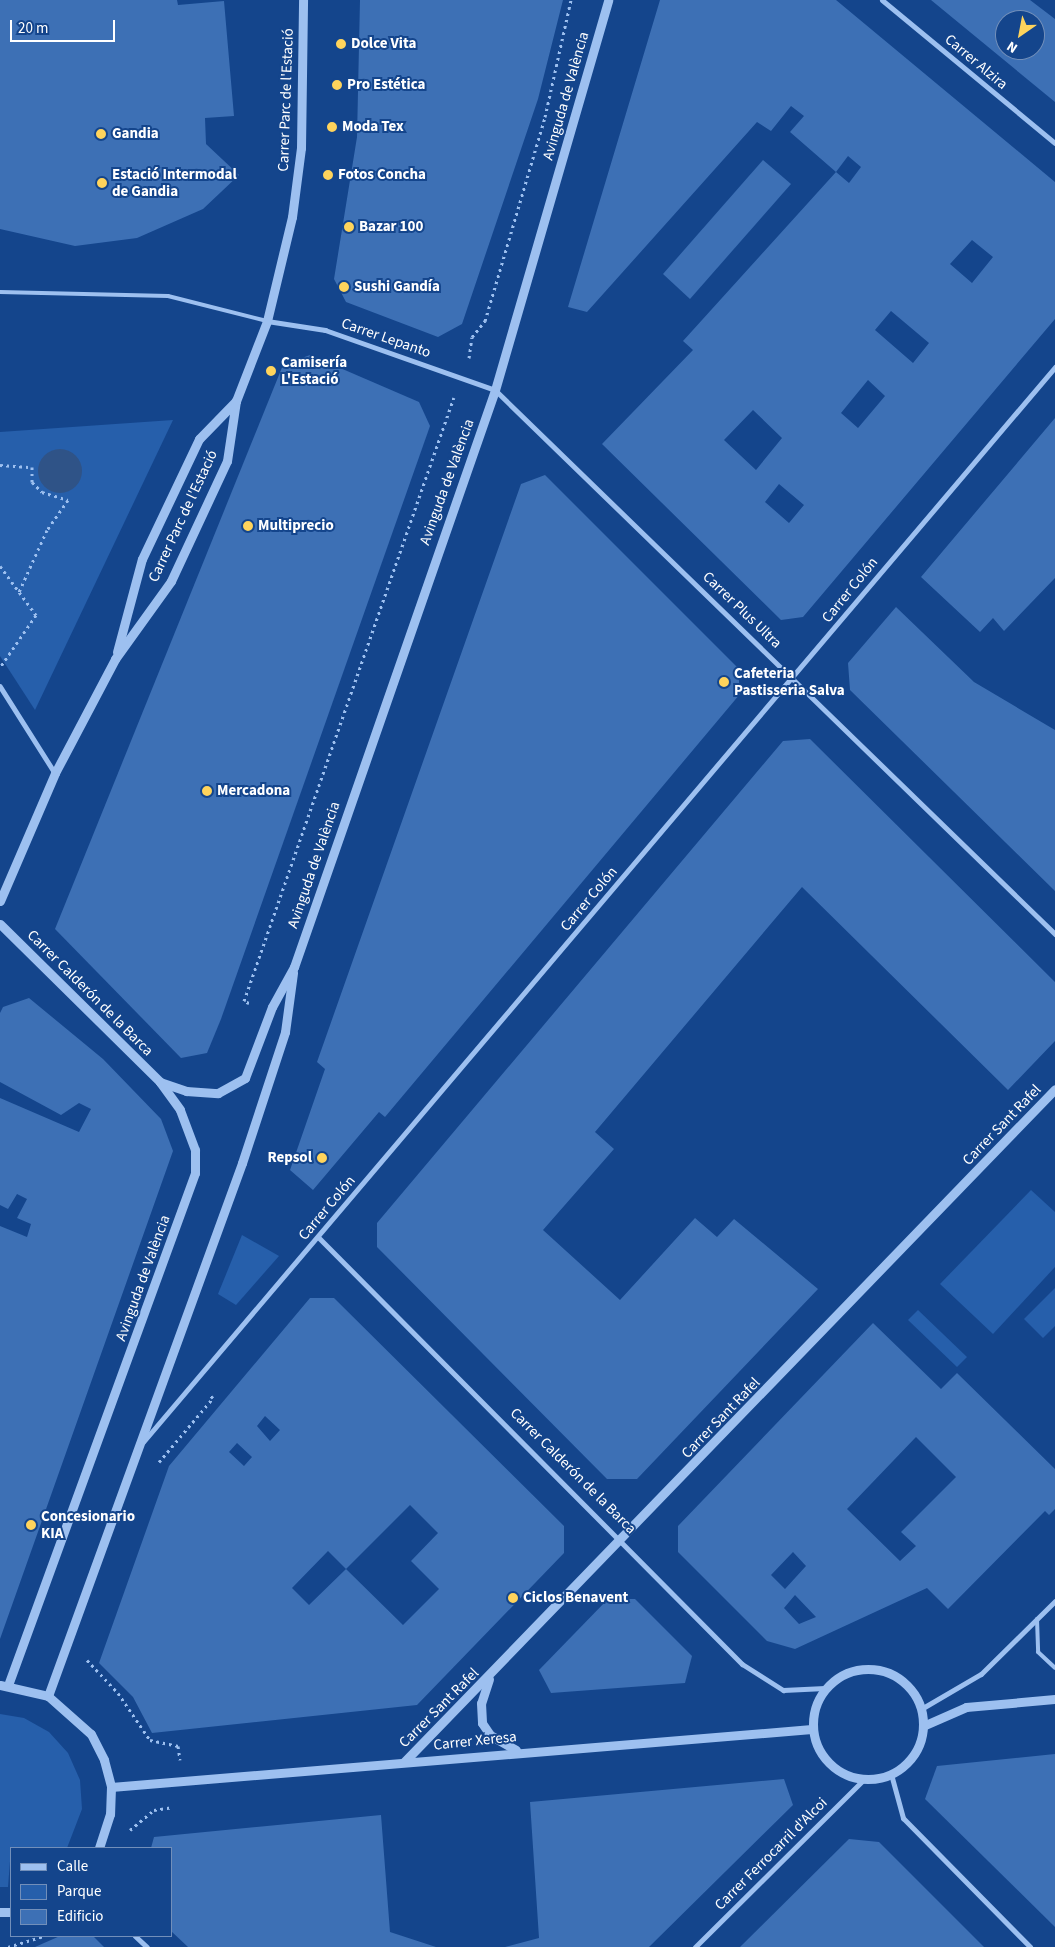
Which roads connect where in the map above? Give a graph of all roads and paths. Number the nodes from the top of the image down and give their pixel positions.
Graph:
1 (303, 0) edge
2 (571, 0) edge
3 (608, 0) edge
4 (882, 0) edge
5 (1055, 143) edge
6 (0, 292) edge
7 (267, 321) junction
8 (470, 356) dead end
9 (1055, 367) edge
10 (495, 390) junction
11 (236, 401) junction
12 (448, 414) dead end
13 (0, 465) edge
14 (0, 566) edge
15 (19, 592) junction
16 (115, 659) junction
17 (0, 668) edge
18 (794, 677) junction
19 (0, 686) edge
20 (55, 773) junction
21 (0, 901) edge
22 (0, 924) edge
23 (1055, 934) edge
24 (294, 967) junction
25 (254, 1005) dead end
26 (160, 1082) junction
27 (1055, 1089) edge
28 (318, 1237) junction
29 (213, 1398) dead end
30 (140, 1446) junction
31 (154, 1467) dead end
32 (623, 1540) junction
33 (1055, 1601) edge
34 (1036, 1619) junction
35 (89, 1654) dead end
36 (1055, 1668) edge
37 (490, 1676) junction
38 (4, 1685) edge
39 (825, 1688) junction
40 (48, 1696) junction
41 (1055, 1699) edge
42 (921, 1709) junction
43 (923, 1726) junction
44 (812, 1729) junction
45 (178, 1746) dead end
46 (516, 1750) junction
47 (404, 1762) junction
48 (891, 1774) junction
49 (864, 1779) junction
50 (111, 1787) junction
51 (178, 1806) dead end
52 (126, 1839) dead end
53 (99, 1847) edge
54 (42, 1937) edge
55 (135, 1937) edge
56 (8, 1947) edge
57 (146, 1947) edge
58 (695, 1947) edge
59 (1030, 1947) edge

1 - 7 street, Carrer Parc de l'Estació
2 - 8 path
3 - 10 street, Avinguda de València
4 - 5 street, Carrer Alzira
6 - 7 lane
7 - 10 street, Carrer Lepanto
7 - 11 street, Carrer Parc de l'Estació
9 - 18 street, Carrer Colón
10 - 18 street, Carrer Plus Ultra
10 - 24 street, Avinguda de València
11 - 16 street, Carrer Parc de l'Estació
11 - 16 street, Carrer Parc de l'Estació
12 - 25 path
13 - 15 path
14 - 15 path
15 - 17 path
16 - 20 street, Carrer Parc de l'Estació
18 - 23 street, Carrer Plus Ultra
18 - 28 street, Carrer Colón
19 - 20 street
20 - 21 street, Carrer Parc de l'Estació
22 - 26 street, Carrer Calderón de la Barca
24 - 26 street, Avinguda de València
24 - 30 street, Avinguda de València
26 - 38 street, Avinguda de València
27 - 32 street, Carrer Sant Rafel
28 - 30 street, Carrer Colón
28 - 32 street, Carrer Calderón de la Barca
29 - 31 path
30 - 40 street, Avinguda de València
32 - 37 street, Carrer Sant Rafel
32 - 39 street, Carrer Calderón de la Barca
33 - 34 street
34 - 36 lane
34 - 42 street
35 - 45 path
37 - 46 street
37 - 47 street, Carrer Sant Rafel
38 - 40 street
39 - 42 street
39 - 44 street
40 - 50 street
41 - 43 street
42 - 43 street
43 - 48 street
44 - 46 street, Carrer Xeresa
44 - 49 street
46 - 47 street, Carrer Xeresa
47 - 50 street, Carrer Xeresa
48 - 49 street
48 - 59 street
49 - 58 street, Carrer Ferrocarril d'Alcoi
50 - 53 street
51 - 52 path
54 - 56 path
55 - 57 street

